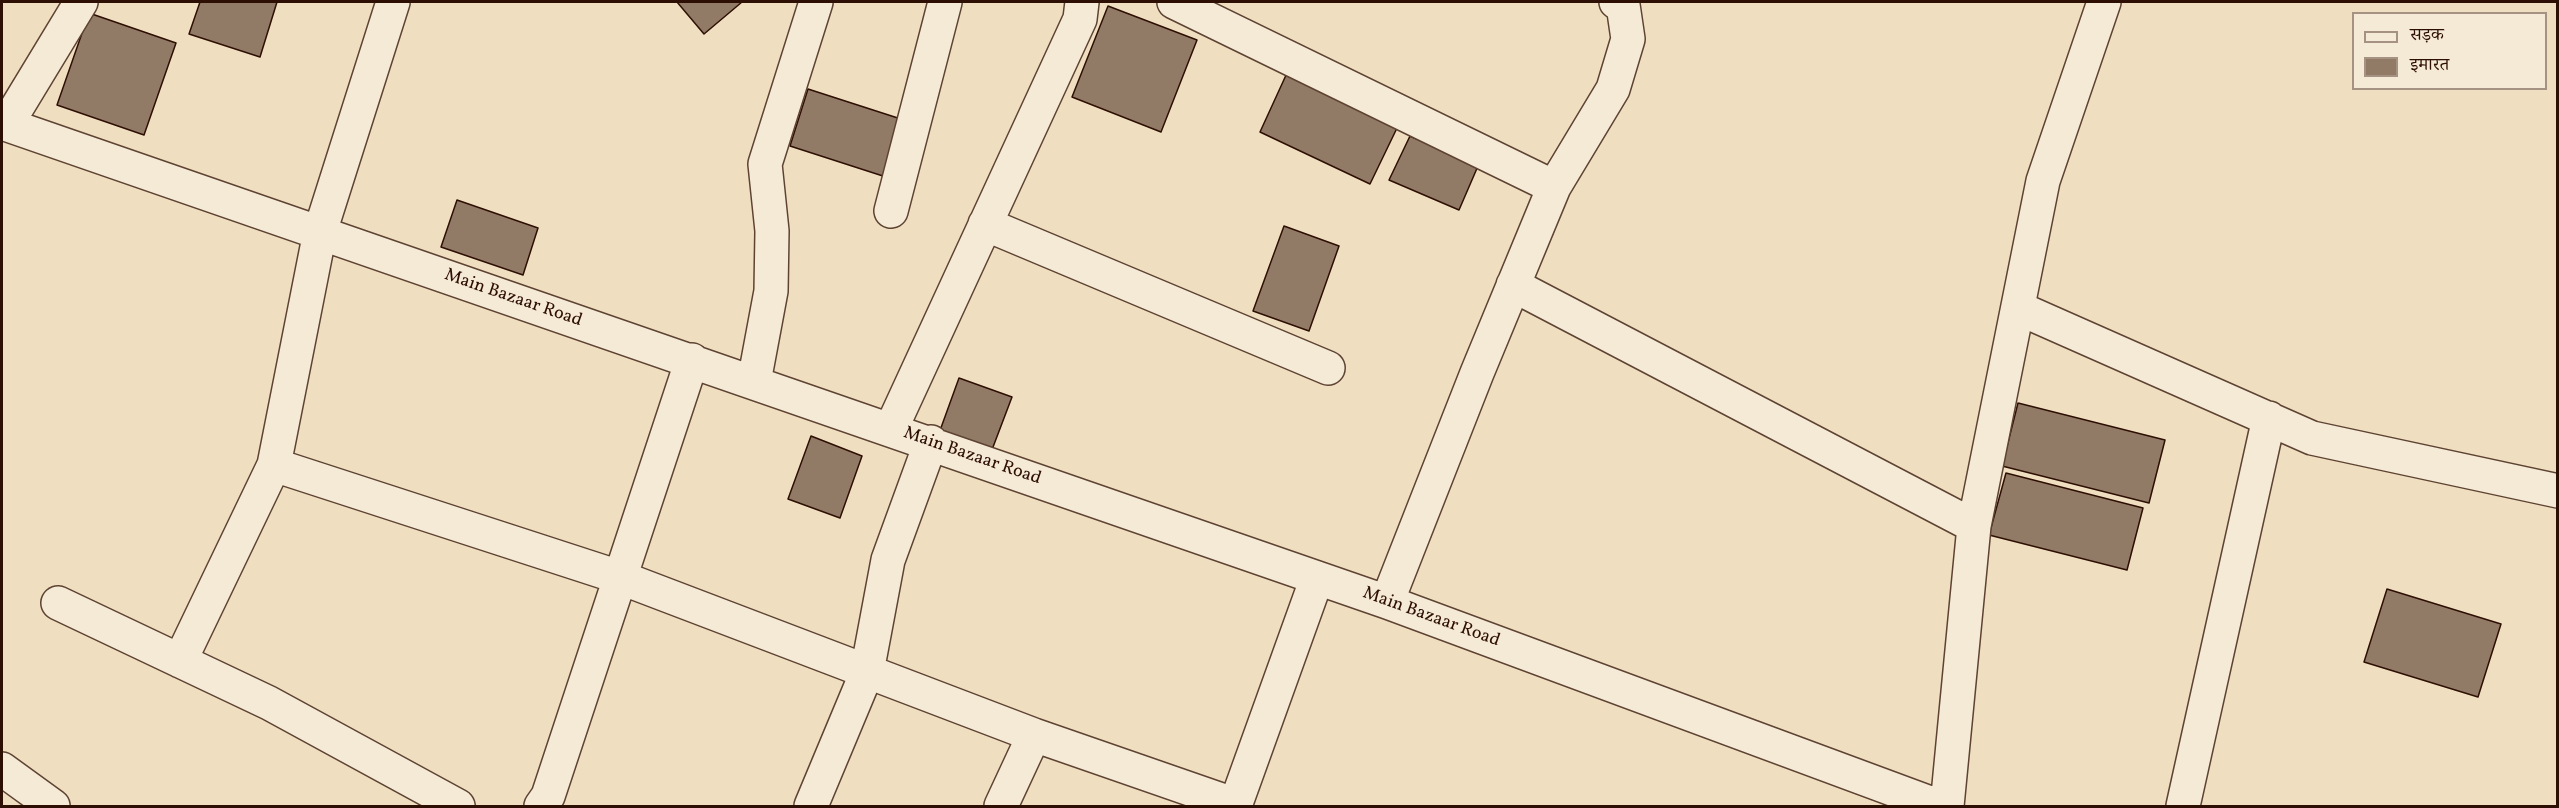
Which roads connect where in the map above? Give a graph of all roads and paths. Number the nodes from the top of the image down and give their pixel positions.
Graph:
1 (81, 2) edge
2 (393, 2) edge
3 (816, 2) edge
4 (945, 2) edge
5 (1082, 2) edge
6 (1174, 2) edge
7 (1616, 2) edge
8 (2104, 2) edge
9 (4, 123) edge
10 (1554, 188) junction
11 (891, 211) dead end
12 (986, 224) junction
13 (320, 232) junction
14 (1513, 285) junction
15 (2018, 308) junction
16 (692, 360) junction
17 (1328, 368) dead end
18 (754, 382) junction
19 (2269, 418) junction
20 (891, 429) junction
21 (931, 442) junction
22 (274, 465) junction
23 (2558, 491) edge
24 (1974, 526) junction
25 (618, 577) junction
26 (1317, 578) junction
27 (1387, 602) junction
28 (58, 603) dead end
29 (180, 661) junction
30 (867, 672) junction
31 (1034, 735) junction
32 (2, 769) edge
33 (1236, 806) edge
34 (53, 807) edge
35 (458, 807) edge
36 (541, 807) edge
37 (811, 807) edge
38 (1001, 807) edge
39 (1938, 807) edge
40 (1947, 807) edge
41 (2183, 807) edge

1 - 9 street
2 - 13 street
3 - 18 street
4 - 11 street
5 - 12 street
6 - 10 street
7 - 10 street
8 - 15 street
9 - 13 street, Main Bazaar Road
10 - 14 street
12 - 17 street
12 - 20 street
13 - 16 street, Main Bazaar Road
13 - 22 street
14 - 24 street
14 - 27 street
15 - 19 street
15 - 24 street
16 - 18 street, Main Bazaar Road
16 - 25 street
18 - 20 street, Main Bazaar Road
19 - 23 street
19 - 41 street
20 - 21 street, Main Bazaar Road
21 - 26 street, Main Bazaar Road
21 - 30 street
22 - 25 street
22 - 29 street
24 - 40 street
25 - 30 street
25 - 36 street
26 - 27 street, Main Bazaar Road
26 - 33 street
27 - 39 street, Main Bazaar Road
28 - 29 street
29 - 35 street
30 - 31 street
30 - 37 street
31 - 33 street
31 - 38 street
32 - 34 street

